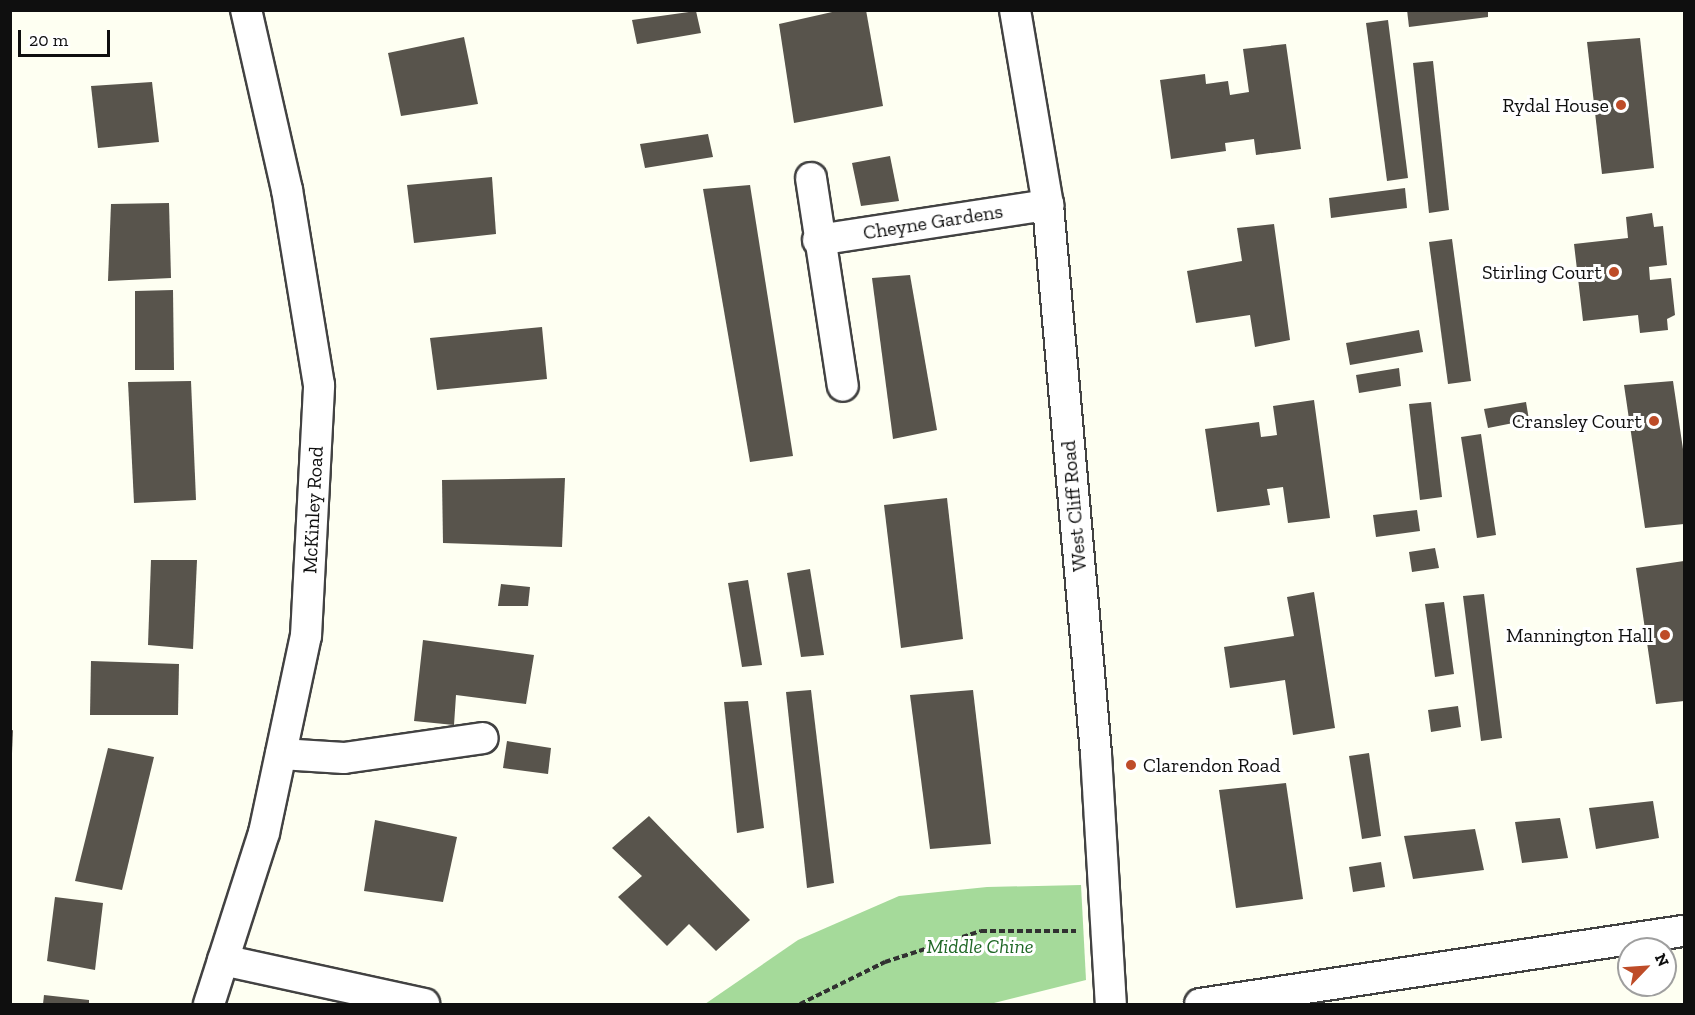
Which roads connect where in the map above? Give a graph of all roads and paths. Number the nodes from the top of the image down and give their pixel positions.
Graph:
1 (246, 10) edge
2 (1015, 10) edge
3 (811, 178) dead end
4 (1048, 205) junction
5 (818, 240) junction
6 (843, 386) dead end
7 (483, 738) dead end
8 (281, 754) junction
9 (1084, 931) dead end
10 (1684, 931) edge
11 (223, 960) junction
12 (1112, 1004) edge
13 (209, 1005) edge
14 (424, 1005) edge
15 (800, 1005) edge
16 (1200, 1005) edge

1 - 8 street, McKinley Road
2 - 4 street, West Cliff Road
3 - 5 street
4 - 5 street, Cheyne Gardens
4 - 12 street, West Cliff Road
5 - 6 street
7 - 8 street
8 - 11 street, McKinley Road
9 - 15 path
10 - 16 street
11 - 13 street, McKinley Road
11 - 14 street

